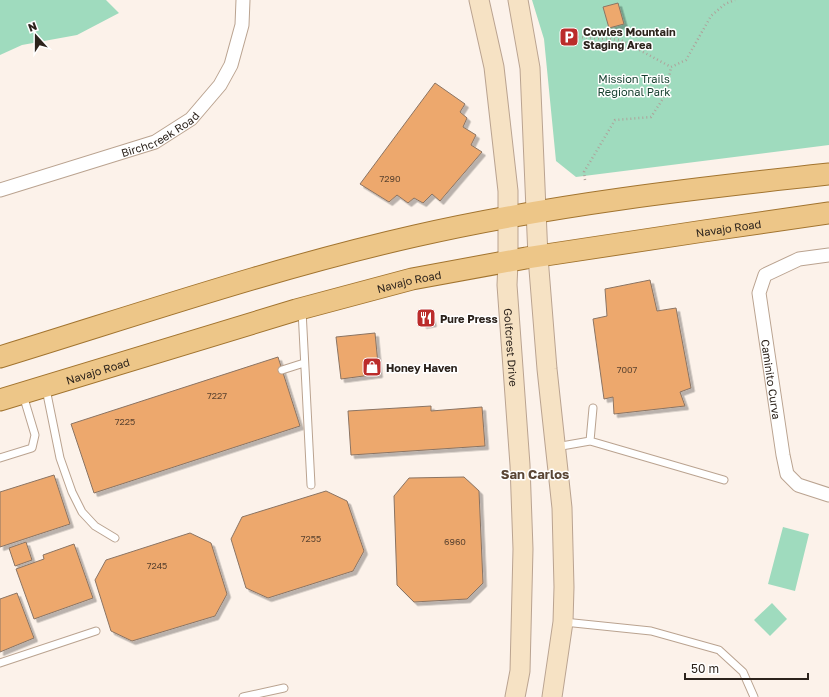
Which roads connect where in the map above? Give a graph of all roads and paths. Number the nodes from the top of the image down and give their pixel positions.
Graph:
1 (243, 0) edge
2 (479, 0) edge
3 (518, 0) edge
4 (735, 0) edge
5 (578, 37) dead end
6 (671, 66) junction
7 (829, 174) edge
8 (585, 180) dead end
9 (0, 190) edge
10 (536, 213) junction
11 (829, 213) edge
12 (508, 217) junction
13 (829, 255) edge
14 (538, 257) junction
15 (508, 262) junction
16 (301, 308) junction
17 (0, 357) edge
18 (304, 363) junction
19 (282, 370) dead end
20 (45, 386) junction
21 (23, 393) junction
22 (0, 400) edge
23 (593, 408) dead end
24 (590, 441) junction
25 (556, 447) junction
26 (0, 458) edge
27 (724, 480) dead end
28 (311, 485) dead end
29 (829, 495) edge
30 (115, 538) dead end
31 (563, 622) junction
32 (96, 631) dead end
33 (0, 663) edge
34 (284, 688) dead end
35 (243, 697) edge
36 (515, 697) edge
37 (552, 697) edge
38 (754, 697) edge

1 - 9 street, Birchcreek Road
2 - 12 main road, Golfcrest Drive
3 - 10 main road
4 - 6 path
5 - 6 path
6 - 8 path
7 - 10 main road
10 - 12 main road
10 - 14 main road
11 - 14 main road, Navajo Road
12 - 15 main road, Golfcrest Drive
12 - 17 main road
13 - 29 street, Caminito Curva
14 - 15 main road, Navajo Road
14 - 25 main road
15 - 16 main road, Navajo Road
15 - 36 main road, Golfcrest Drive
16 - 18 lane
16 - 20 main road, Navajo Road
18 - 19 lane
18 - 28 lane
20 - 21 main road, Navajo Road
20 - 30 lane
21 - 22 main road, Navajo Road
21 - 26 lane
23 - 24 lane
24 - 25 lane
24 - 27 lane
25 - 31 main road
31 - 37 main road
31 - 38 lane
32 - 33 lane
34 - 35 lane

